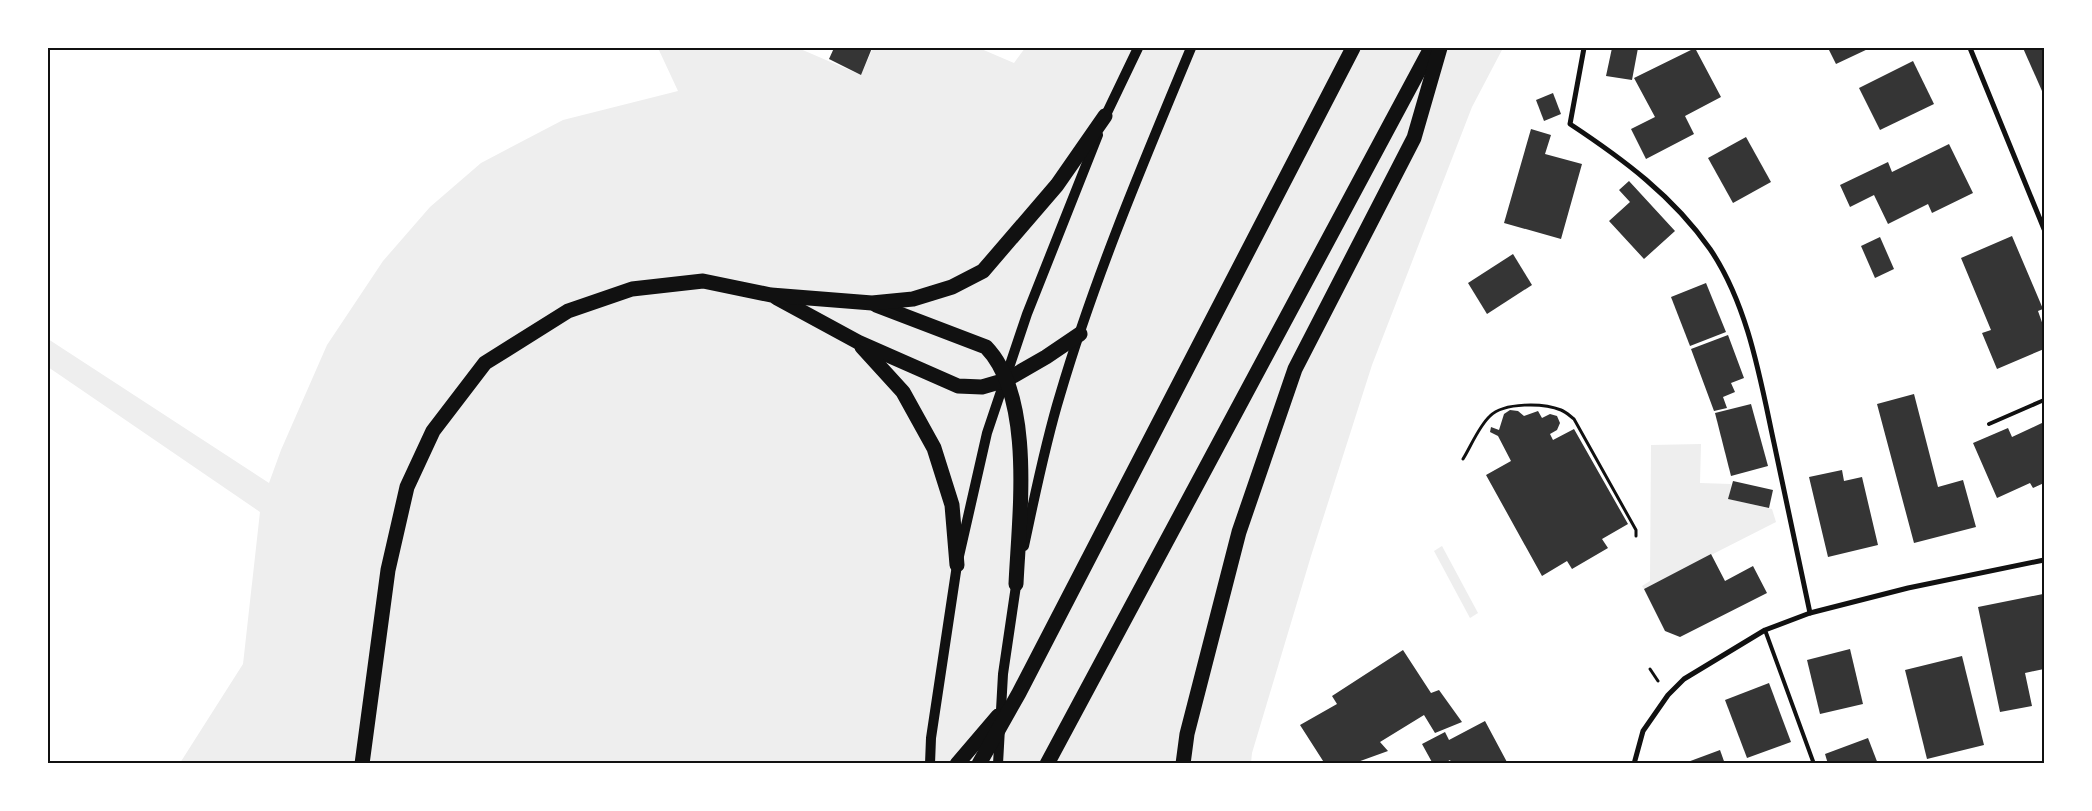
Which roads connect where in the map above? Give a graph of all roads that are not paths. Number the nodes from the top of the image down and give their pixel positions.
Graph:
1 (1138, 48) edge
2 (1191, 48) edge
3 (1353, 48) edge
4 (1431, 48) edge
5 (1440, 48) edge
6 (1584, 48) edge
7 (1970, 48) edge
8 (1105, 116) junction
9 (2044, 229) edge
10 (771, 294) junction
11 (872, 304) junction
12 (1080, 334) junction
13 (858, 342) junction
14 (1006, 380) junction
15 (2044, 400) edge
16 (1989, 424) dead end
17 (2044, 560) edge
18 (957, 565) junction
19 (1016, 584) junction
20 (1810, 613) junction
21 (1765, 630) junction
22 (1019, 692) junction
23 (362, 764) edge
24 (930, 764) edge
25 (956, 764) edge
26 (979, 764) edge
27 (998, 764) edge
28 (1047, 764) edge
29 (1183, 764) edge
30 (1634, 764) edge
31 (1814, 764) edge

1 - 8 main road
2 - 12 main road
3 - 22 highway
4 - 28 highway
5 - 29 highway
6 - 20 street
7 - 9 street
8 - 11 highway
8 - 14 main road
10 - 11 highway
10 - 13 highway
10 - 23 highway
11 - 14 highway
12 - 14 highway
12 - 19 main road
13 - 14 highway
13 - 18 highway
14 - 18 main road
14 - 19 highway
15 - 16 lane
17 - 20 street
18 - 24 main road
19 - 27 main road
20 - 21 street
21 - 30 street
21 - 31 lane
22 - 25 highway
22 - 26 highway

